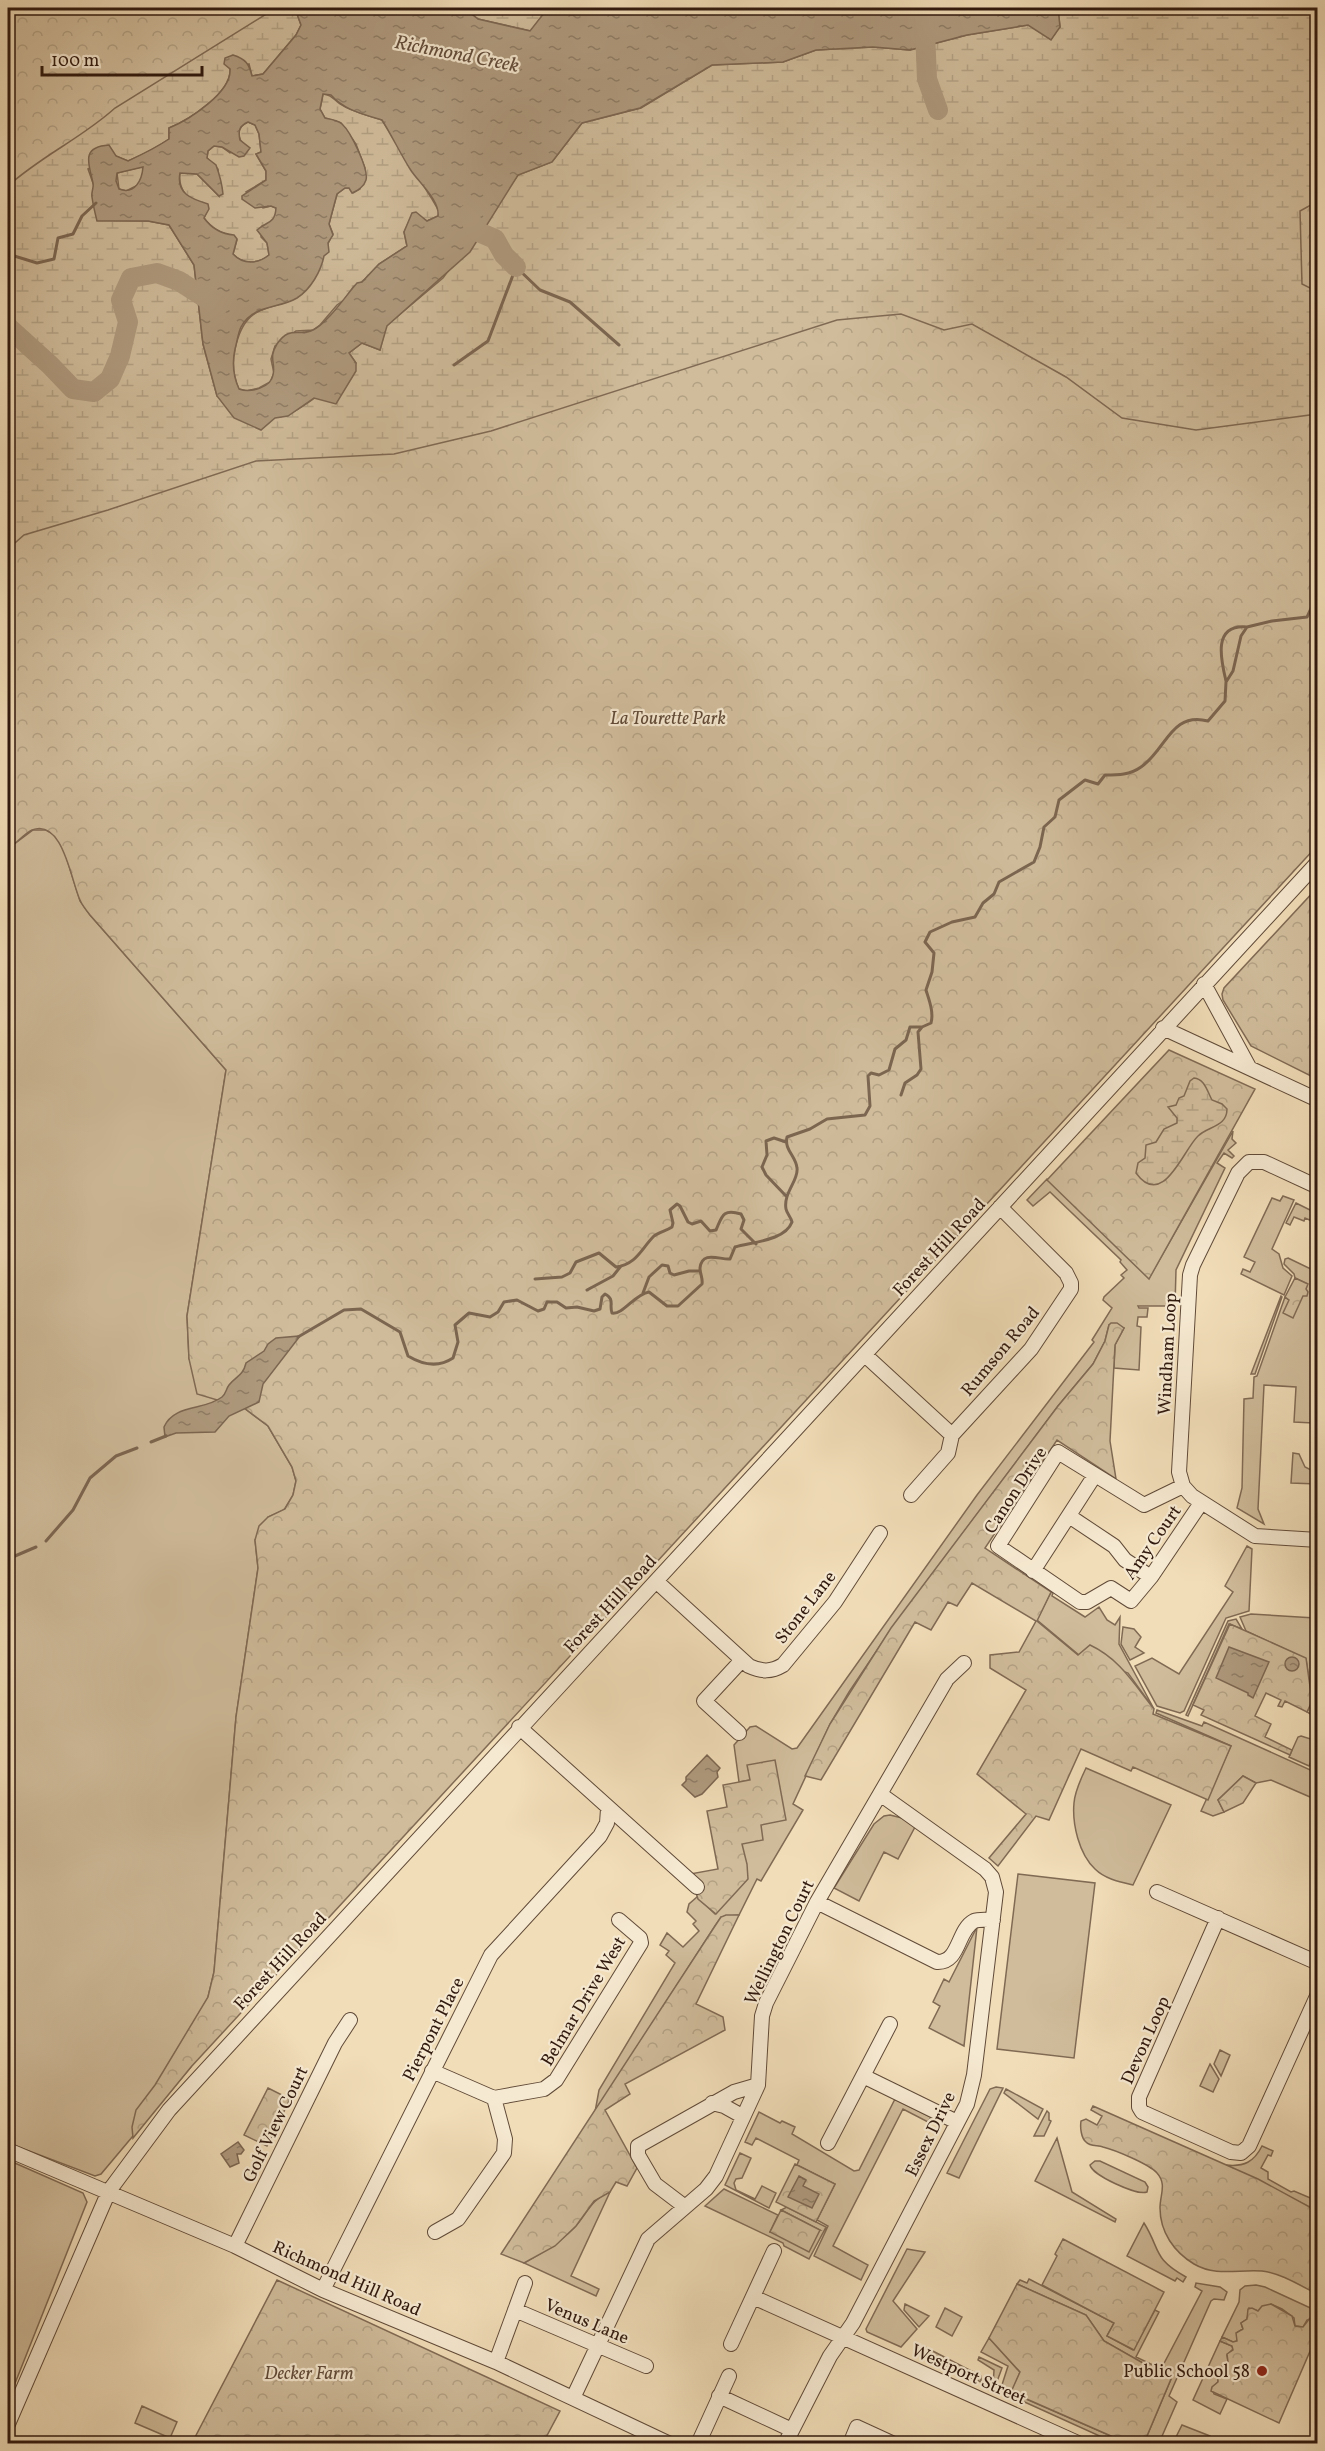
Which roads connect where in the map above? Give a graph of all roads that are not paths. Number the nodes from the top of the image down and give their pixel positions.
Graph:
1 (1317, 862) edge
2 (1204, 984) junction
3 (1164, 1028) junction
4 (1248, 1067) junction
5 (1317, 1100) edge
6 (1317, 1187) edge
7 (1000, 1207) junction
8 (865, 1355) junction
9 (952, 1435) junction
10 (1095, 1475) junction
11 (1183, 1486) junction
12 (911, 1495) dead end
13 (1201, 1503) junction
14 (1069, 1516) junction
15 (880, 1533) dead end
16 (1317, 1540) edge
17 (1033, 1571) junction
18 (1151, 1577) junction
19 (656, 1581) junction
20 (1131, 1601) joint
21 (742, 1660) junction
22 (964, 1663) dead end
23 (519, 1727) junction
24 (739, 1733) dead end
25 (880, 1794) junction
26 (608, 1809) junction
27 (697, 1887) dead end
28 (1157, 1892) dead end
29 (817, 1902) junction
30 (1218, 1918) junction
31 (619, 1920) dead end
32 (993, 1920) junction
33 (1317, 1963) edge
34 (1317, 1994) edge
35 (350, 2020) dead end
36 (890, 2024) dead end
37 (432, 2071) junction
38 (863, 2076) junction
39 (758, 2085) junction
40 (494, 2098) junction
41 (712, 2103) junction
42 (742, 2116) junction
43 (957, 2122) junction
44 (828, 2143) dead end
45 (8, 2150) edge
46 (109, 2191) junction
47 (684, 2206) junction
48 (435, 2232) dead end
49 (235, 2246) junction
50 (774, 2251) dead end
51 (525, 2283) dead end
52 (323, 2290) junction
53 (753, 2297) junction
54 (515, 2310) junction
55 (843, 2338) junction
56 (599, 2344) junction
57 (731, 2344) dead end
58 (496, 2362) junction
59 (646, 2366) dead end
60 (729, 2376) dead end
61 (719, 2396) junction
62 (573, 2398) junction
63 (8, 2424) edge
64 (792, 2430) junction
65 (670, 2444) edge
66 (698, 2444) edge
67 (785, 2444) edge
68 (850, 2444) edge
69 (894, 2444) edge
70 (1080, 2444) edge

1 - 2 street, Forest Hill Road
2 - 3 street, Forest Hill Road
2 - 4 street
3 - 4 street
3 - 7 street, Forest Hill Road
4 - 5 street
6 - 11 street, Windham Loop
7 - 8 street, Forest Hill Road
7 - 9 street, Rumson Road
8 - 9 street
8 - 19 street, Forest Hill Road
9 - 12 street, Rumson Road
10 - 11 street, Canon Drive
10 - 14 street
10 - 17 street, Canon Drive
11 - 13 street
13 - 16 street
13 - 18 street, Amy Court
14 - 17 street
14 - 18 street
15 - 21 street, Stone Lane
17 - 20 street, Canon Drive
18 - 20 street, Amy Court
19 - 21 street, Stone Lane
19 - 23 street, Forest Hill Road
21 - 24 street
22 - 25 street, Wellington Court
23 - 26 street
23 - 46 street, Forest Hill Road
25 - 29 street, Wellington Court
25 - 32 street, Essex Drive
26 - 27 street
26 - 37 street, Pierpont Place
28 - 30 street
29 - 32 street
29 - 39 street, Wellington Court
30 - 33 street
30 - 34 street, Devon Loop
31 - 40 street, Belmar Drive West
32 - 43 street, Essex Drive
35 - 49 street, Golf View Court
36 - 38 street
37 - 40 street
37 - 52 street, Pierpont Place
38 - 43 street
38 - 44 street
39 - 41 street
39 - 42 street, Wellington Court
40 - 48 street
41 - 42 street
41 - 47 street
42 - 47 street, Wellington Court
43 - 55 street, Essex Drive
45 - 46 street, Richmond Hill Road
46 - 49 street, Richmond Hill Road
46 - 63 street, Forest Hill Road
47 - 56 street, Wellington Court
49 - 52 street, Richmond Hill Road
50 - 53 street
51 - 54 street, Venus Lane
52 - 58 street, Richmond Hill Road
53 - 55 street, Westport Street
53 - 57 street
54 - 56 street, Venus Lane
54 - 58 street, Venus Lane
55 - 64 street, Essex Drive
55 - 70 street, Westport Street
56 - 59 street, Venus Lane
56 - 62 street, Wellington Court
58 - 62 street, Richmond Hill Road
60 - 61 street
61 - 64 street
61 - 66 street
62 - 65 street, Richmond Hill Road
64 - 67 street, Essex Drive
68 - 69 street

